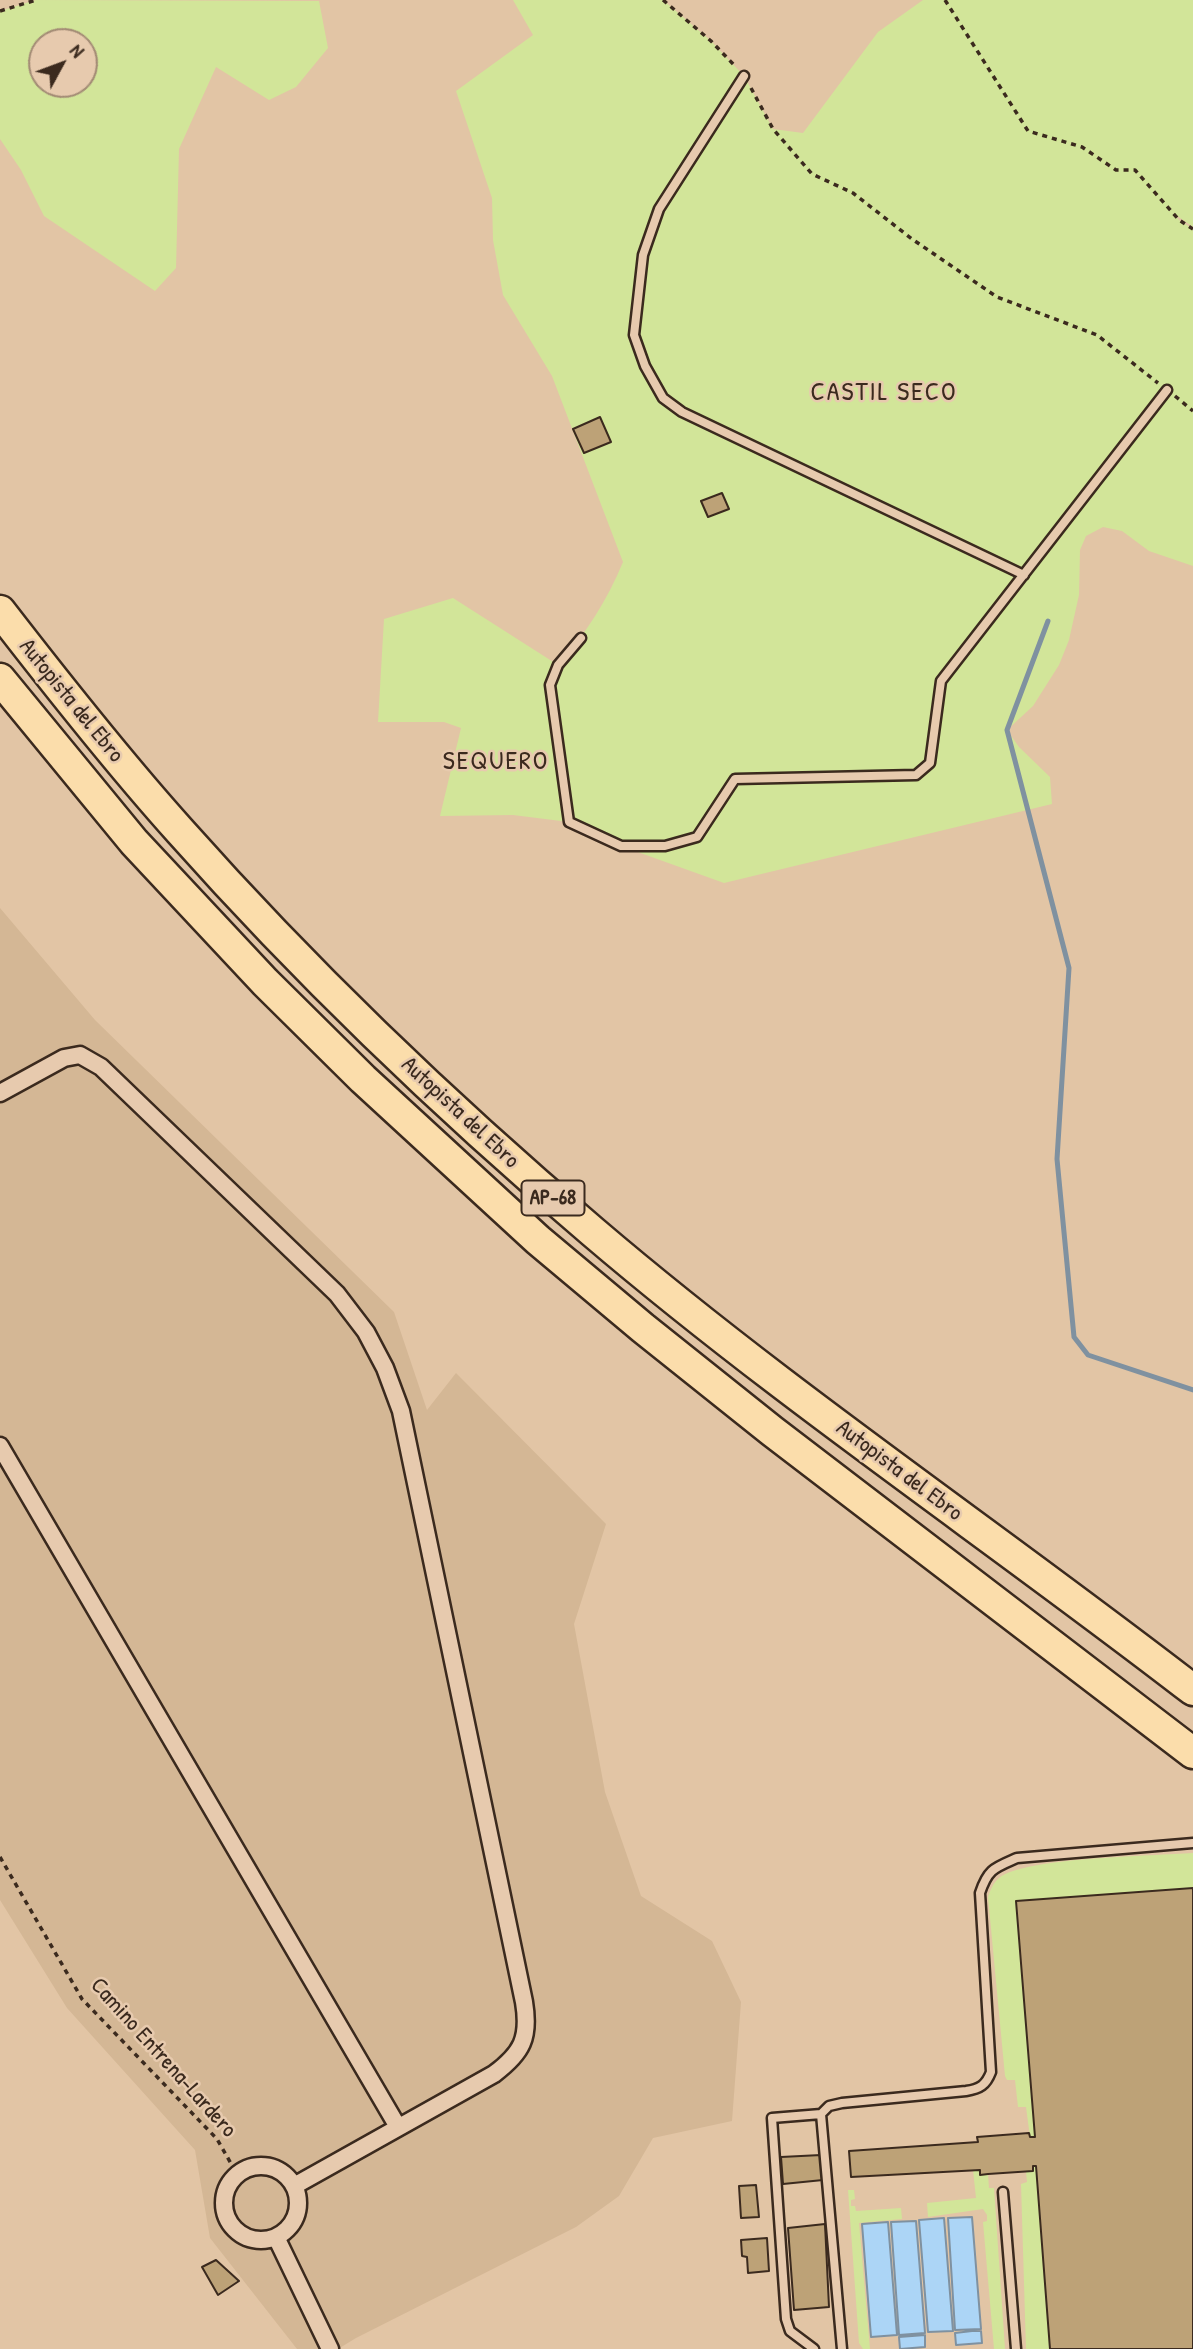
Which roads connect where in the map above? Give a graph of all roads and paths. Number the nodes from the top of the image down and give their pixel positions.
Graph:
1 (36, 0) edge
2 (663, 0) edge
3 (945, 0) edge
4 (0, 11) edge
5 (744, 76) junction
6 (1193, 229) edge
7 (1167, 390) junction
8 (1193, 411) edge
9 (1024, 575) junction
10 (0, 611) edge
11 (581, 638) dead end
12 (0, 680) edge
13 (0, 1093) edge
14 (0, 1446) edge
15 (1193, 1689) edge
16 (1193, 1754) edge
17 (1193, 1843) edge
18 (0, 1857) edge
19 (821, 2114) junction
20 (398, 2127) junction
21 (237, 2174) junction
22 (294, 2186) junction
23 (1003, 2192) dead end
24 (276, 2237) junction
25 (330, 2349) edge
26 (814, 2349) edge
27 (842, 2349) edge
28 (1016, 2349) edge

1 - 4 path
2 - 5 path
3 - 6 path
5 - 7 path
5 - 9 lane
7 - 8 path
7 - 9 lane
9 - 11 lane
10 - 15 highway, Autopista del Ebro / AP-68
12 - 16 highway, Autopista del Ebro / AP-68
13 - 20 street
14 - 20 street
17 - 19 lane
18 - 21 path, Camino Entrena-Lardero
19 - 26 lane
19 - 27 lane
20 - 22 street
21 - 22 street
21 - 24 street
22 - 24 street
23 - 28 lane
24 - 25 street

